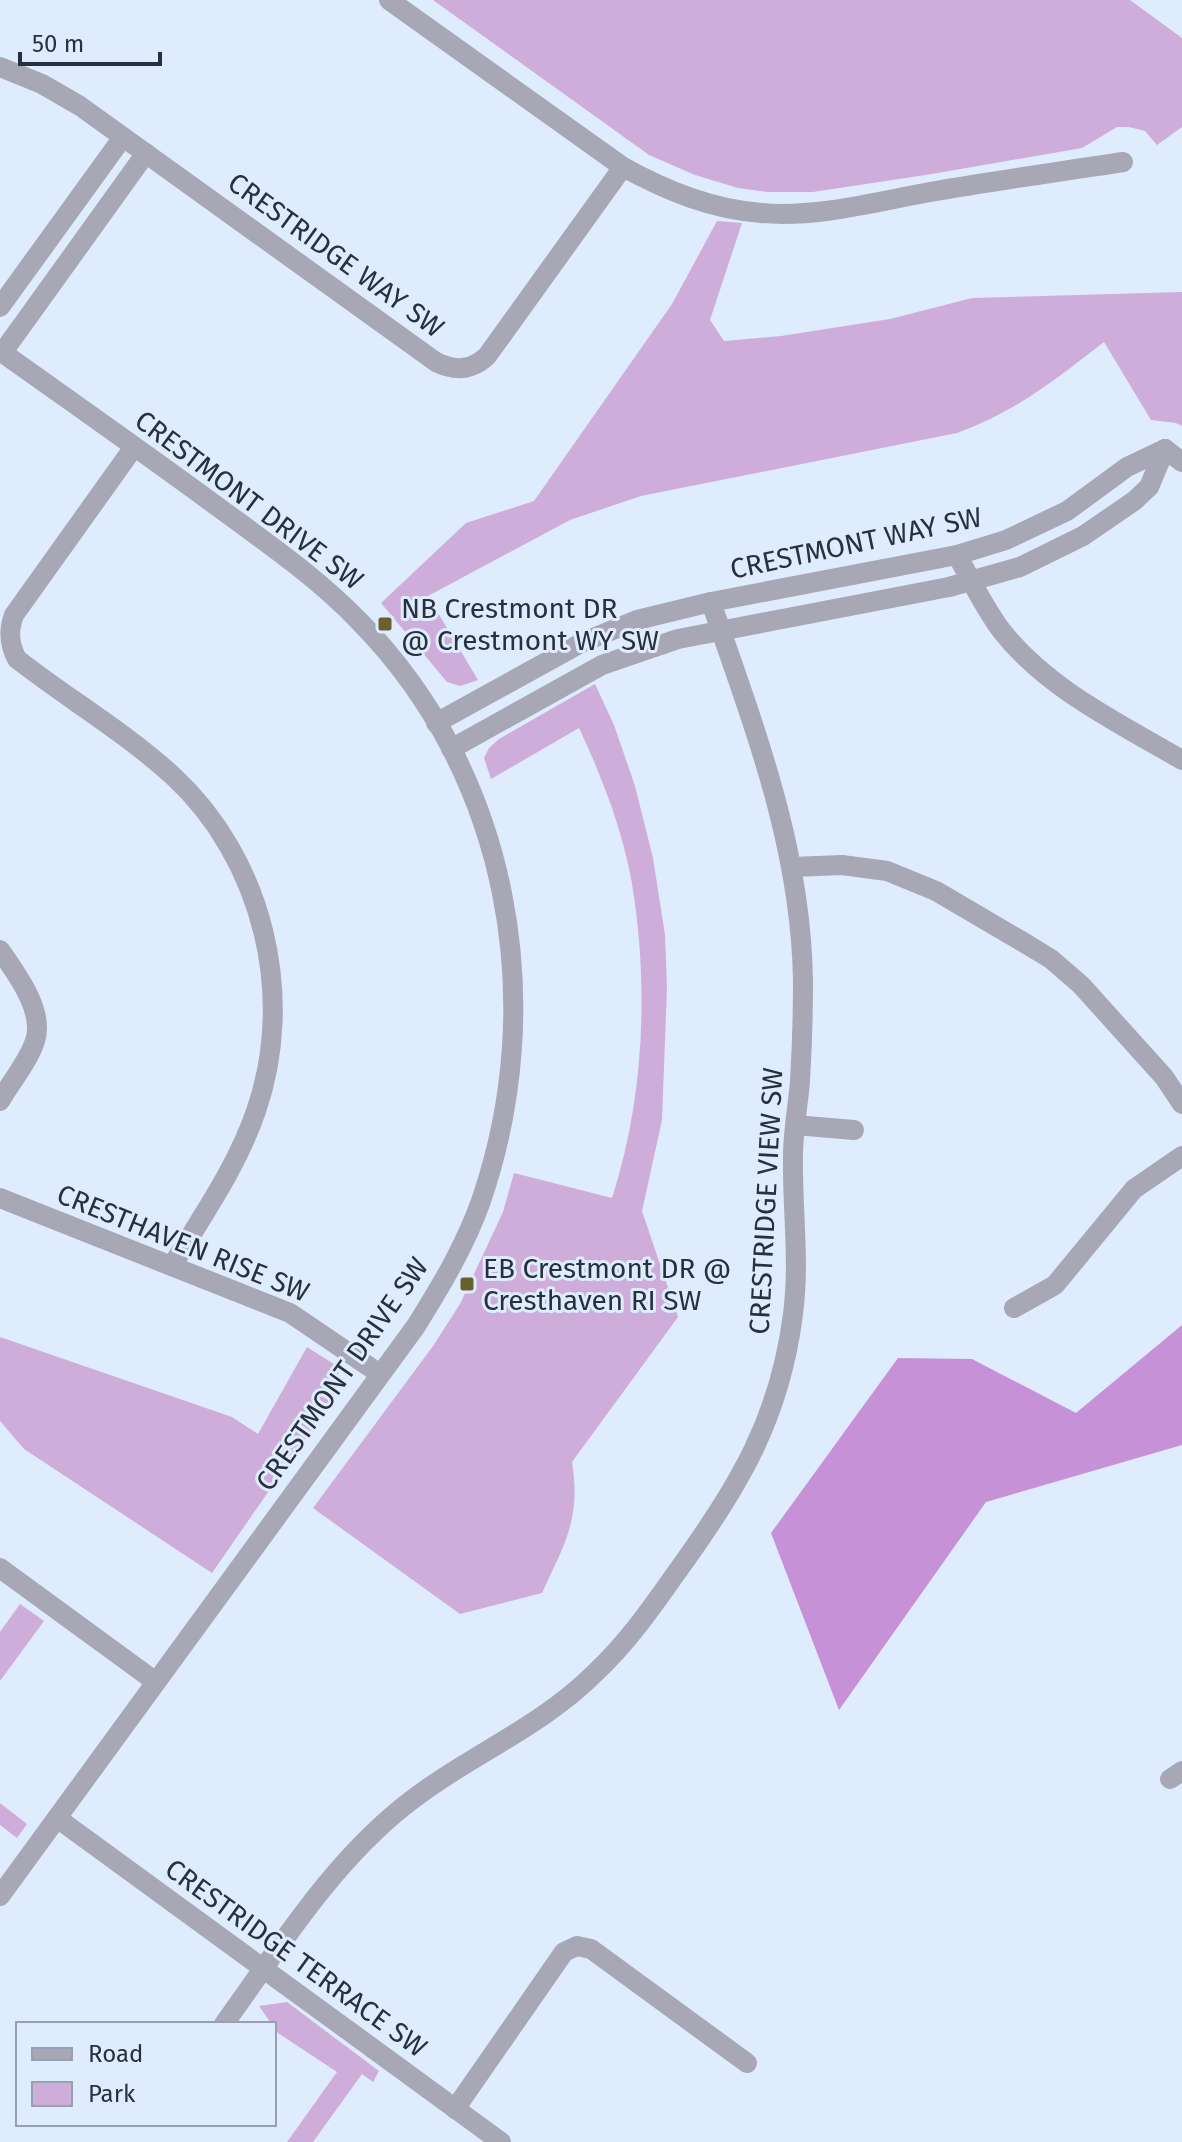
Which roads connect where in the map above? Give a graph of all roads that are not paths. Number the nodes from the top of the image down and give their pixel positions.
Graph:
1 (389, 0) edge
2 (0, 67) edge
3 (123, 137) junction
4 (146, 153) junction
5 (1123, 162) dead end
6 (623, 167) junction
7 (0, 307) edge
8 (1, 352) edge
9 (134, 447) junction
10 (1165, 449) junction
11 (1182, 462) edge
12 (957, 555) junction
13 (972, 582) junction
14 (711, 602) junction
15 (721, 630) junction
16 (436, 723) junction
17 (451, 749) junction
18 (1182, 760) edge
19 (792, 867) junction
20 (0, 950) edge
21 (0, 1101) edge
22 (1182, 1104) edge
23 (795, 1125) junction
24 (854, 1130) dead end
25 (1182, 1156) edge
26 (0, 1198) edge
27 (172, 1266) junction
28 (1014, 1308) dead end
29 (380, 1374) junction
30 (0, 1568) edge
31 (156, 1682) junction
32 (57, 1818) junction
33 (0, 1896) edge
34 (264, 1969) junction
35 (225, 2022) edge
36 (747, 2063) dead end
37 (455, 2109) junction
38 (501, 2142) edge

1 - 6 street
2 - 3 street, CRESTRIDGE WAY SW
3 - 4 street, CRESTRIDGE WAY SW
3 - 7 street
4 - 6 street, CRESTRIDGE WAY SW
4 - 8 street
5 - 6 street
8 - 9 street, CRESTMONT DRIVE SW
9 - 16 street, CRESTMONT DRIVE SW
9 - 27 street
10 - 11 street
10 - 12 street, CRESTMONT WAY SW
10 - 13 street, CRESTMONT WAY SW
12 - 13 street
12 - 14 street, CRESTMONT WAY SW
13 - 15 street, CRESTMONT WAY SW
13 - 18 street
14 - 15 street, CRESTRIDGE VIEW SW
14 - 16 street, CRESTMONT WAY SW
15 - 17 street, CRESTMONT WAY SW
15 - 19 street, CRESTRIDGE VIEW SW
16 - 17 street, CRESTMONT DRIVE SW
17 - 29 street, CRESTMONT DRIVE SW
19 - 22 street
19 - 23 street, CRESTRIDGE VIEW SW
20 - 21 street
23 - 24 street
23 - 34 street, CRESTRIDGE VIEW SW
25 - 28 street
26 - 27 street, CRESTHAVEN RISE SW
27 - 29 street, CRESTHAVEN RISE SW
29 - 31 street, CRESTMONT DRIVE SW
30 - 31 street
31 - 32 street, CRESTMONT DRIVE SW
32 - 33 street, CRESTMONT DRIVE SW
32 - 34 street, CRESTRIDGE TERRACE SW
34 - 35 street, CRESTRIDGE VIEW SW
34 - 37 street, CRESTRIDGE TERRACE SW
36 - 37 street
37 - 38 street, CRESTRIDGE TERRACE SW

